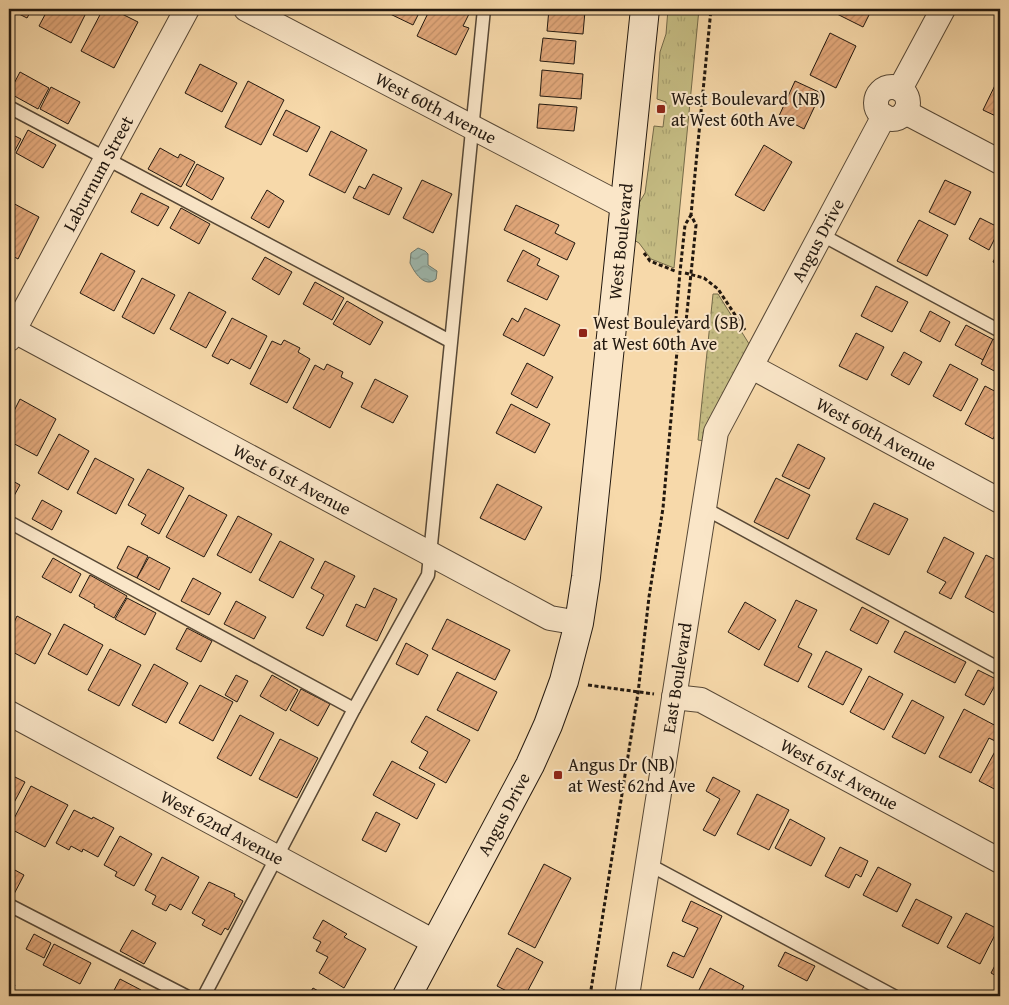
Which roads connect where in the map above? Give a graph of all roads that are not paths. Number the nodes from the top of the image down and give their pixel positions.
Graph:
1 (187, 9) edge
2 (246, 9) edge
3 (484, 9) edge
4 (645, 9) edge
5 (943, 9) edge
6 (9, 107) edge
7 (895, 114) junction
8 (472, 128) junction
9 (105, 159) junction
10 (1000, 162) edge
11 (625, 207) junction
12 (822, 235) junction
13 (1000, 330) edge
14 (10, 333) edge
15 (450, 341) junction
16 (752, 367) junction
17 (1000, 501) edge
18 (704, 508) junction
19 (9, 522) edge
20 (431, 554) junction
21 (579, 623) junction
22 (1000, 669) edge
23 (674, 697) junction
24 (354, 709) junction
25 (9, 713) edge
26 (278, 857) junction
27 (1000, 861) edge
28 (648, 864) junction
29 (9, 905) edge
30 (436, 943) junction
31 (186, 996) edge
32 (204, 996) edge
33 (407, 996) edge
34 (627, 996) edge
35 (894, 996) edge

1 - 9 street, Laburnum Street
2 - 8 street, West 60th Avenue
3 - 8 lane
4 - 11 street, West Boulevard
5 - 7 street
6 - 9 lane
7 - 10 street
7 - 12 street, Angus Drive
8 - 11 street, West 60th Avenue
8 - 15 lane
9 - 14 street, Laburnum Street
9 - 15 lane
11 - 21 street, West Boulevard
12 - 13 lane
12 - 16 street, Angus Drive
14 - 20 street, West 61st Avenue
15 - 20 lane
16 - 17 street, West 60th Avenue
16 - 18 street, East Boulevard
18 - 22 lane
18 - 23 street, East Boulevard
19 - 24 lane
20 - 21 street, West 61st Avenue
20 - 24 lane
21 - 30 street, Angus Drive
23 - 27 street, West 61st Avenue
23 - 28 street, East Boulevard
24 - 26 lane
25 - 26 street, West 62nd Avenue
26 - 30 street, West 62nd Avenue
26 - 32 lane
28 - 34 street, East Boulevard
28 - 35 lane
29 - 31 lane
30 - 33 street, Angus Drive

